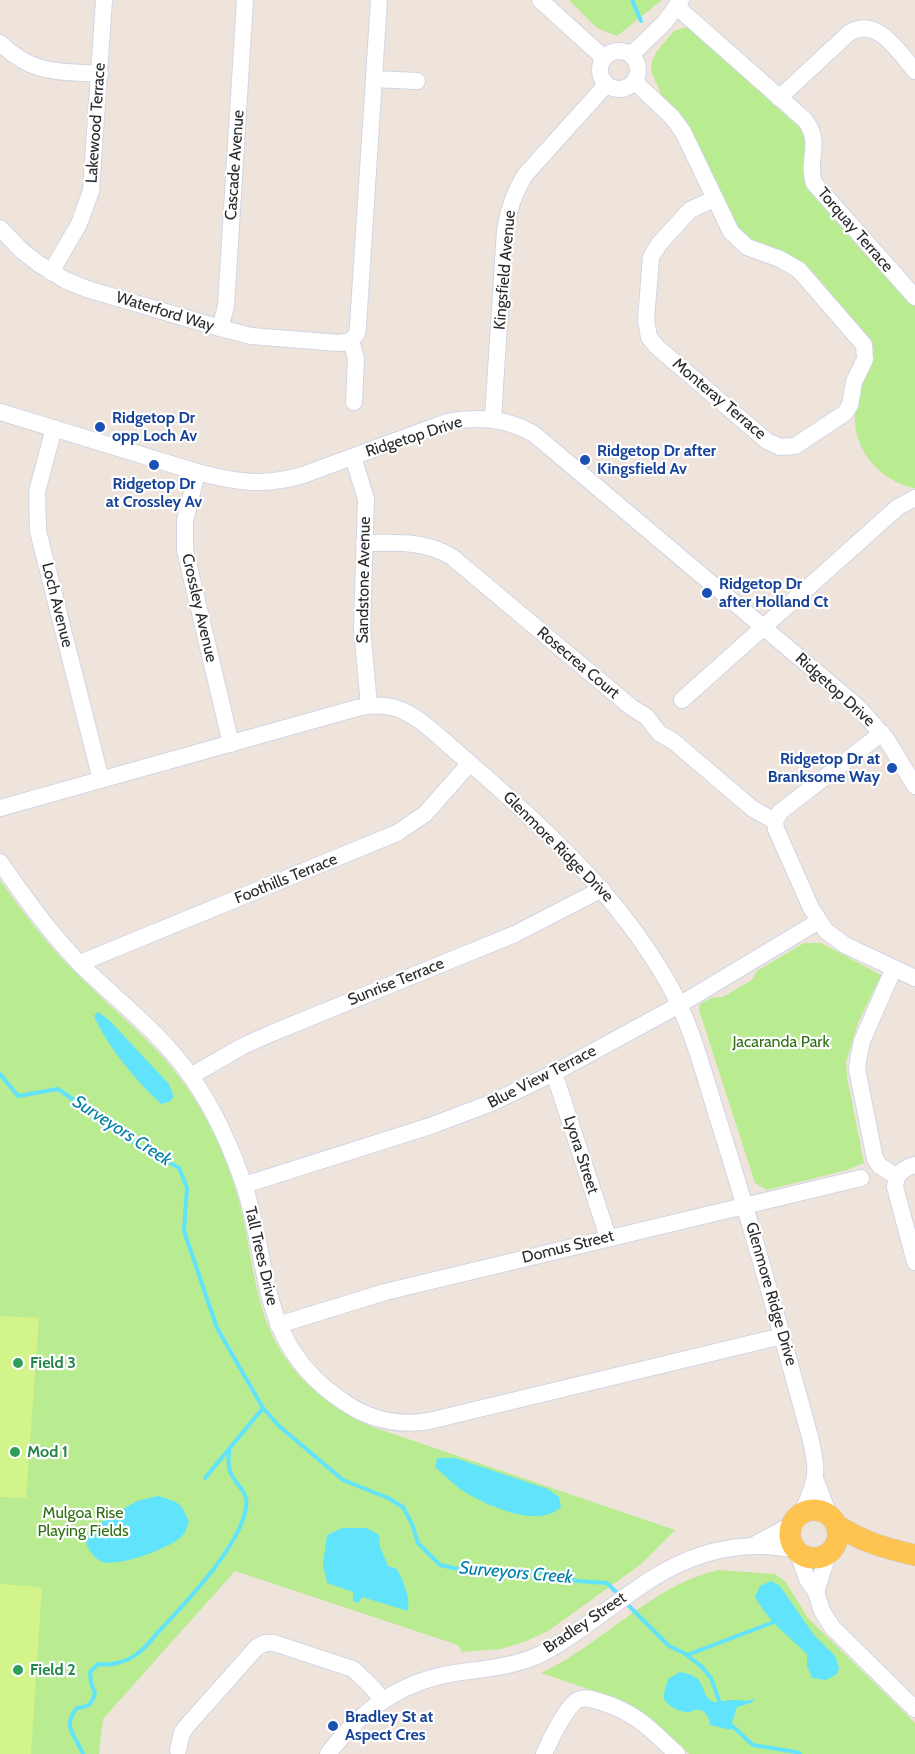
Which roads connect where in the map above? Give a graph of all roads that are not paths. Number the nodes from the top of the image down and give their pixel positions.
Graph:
1 (104, 0) edge
2 (245, 0) edge
3 (379, 0) edge
4 (540, 0) edge
5 (679, 3) edge
6 (0, 43) edge
7 (631, 55) junction
8 (604, 58) junction
9 (915, 71) edge
10 (100, 74) junction
11 (374, 79) junction
12 (417, 81) dead end
13 (634, 82) junction
14 (606, 85) junction
15 (779, 98) junction
16 (714, 199) junction
17 (0, 228) edge
18 (51, 272) junction
19 (915, 297) edge
20 (220, 328) junction
21 (351, 341) junction
22 (354, 402) dead end
23 (0, 412) edge
24 (493, 418) junction
25 (54, 428) junction
26 (353, 457) junction
27 (197, 472) junction
28 (915, 498) edge
29 (364, 543) junction
30 (764, 627) junction
31 (682, 700) dead end
32 (369, 705) junction
33 (882, 733) junction
34 (231, 744) junction
35 (470, 763) junction
36 (101, 780) junction
37 (915, 786) edge
38 (0, 808) edge
39 (775, 821) junction
40 (0, 862) edge
41 (602, 888) junction
42 (819, 921) junction
43 (80, 963) junction
44 (894, 968) junction
45 (915, 978) edge
46 (679, 1005) junction
47 (554, 1073) junction
48 (191, 1076) junction
49 (915, 1165) edge
50 (861, 1178) dead end
51 (244, 1185) junction
52 (896, 1185) junction
53 (746, 1205) junction
54 (608, 1237) junction
55 (915, 1262) edge
56 (278, 1324) junction
57 (782, 1336) junction
58 (816, 1482) junction
59 (797, 1519) junction
60 (833, 1520) junction
61 (754, 1545) junction
62 (832, 1550) junction
63 (796, 1551) junction
64 (915, 1555) edge
65 (915, 1564) edge
66 (816, 1592) junction
67 (382, 1700) junction
68 (915, 1709) edge
69 (176, 1753) edge
70 (328, 1754) edge
71 (544, 1754) edge
72 (677, 1754) edge

1 - 10 street, Lakewood Terrace
2 - 20 street, Cascade Avenue
3 - 11 street
4 - 8 street
5 - 7 street
5 - 15 street, Torquay Terrace
6 - 10 street
7 - 8 street
7 - 13 street
8 - 14 street
9 - 15 street
10 - 18 street, Lakewood Terrace
11 - 12 street
11 - 21 street
13 - 14 street
13 - 16 street, Monteray Terrace
14 - 24 street, Kingsfield Avenue
15 - 19 street, Torquay Terrace
16 - 16 street, Monteray Terrace
17 - 18 street, Waterford Way
18 - 20 street, Waterford Way
20 - 21 street, Waterford Way
21 - 22 street
23 - 25 street, Ridgetop Drive
24 - 26 street, Ridgetop Drive
24 - 30 street, Ridgetop Drive
25 - 27 street, Ridgetop Drive
25 - 36 street, Loch Avenue
26 - 27 street, Ridgetop Drive
26 - 29 street, Sandstone Avenue
27 - 34 street, Crossley Avenue
28 - 30 street
29 - 32 street, Sandstone Avenue
29 - 39 street, Rosecrea Court
30 - 31 street
30 - 33 street, Ridgetop Drive
32 - 34 street, Glenmore Ridge Drive
32 - 35 street, Glenmore Ridge Drive
33 - 37 street, Ridgetop Drive
33 - 39 street
34 - 36 street, Glenmore Ridge Drive
35 - 41 street, Glenmore Ridge Drive
35 - 43 street, Foothills Terrace
36 - 38 street, Glenmore Ridge Drive
39 - 42 street
40 - 43 street, Tall Trees Drive
41 - 46 street, Glenmore Ridge Drive
41 - 48 street, Sunrise Terrace
42 - 44 street
42 - 46 street, Blue View Terrace
43 - 48 street, Tall Trees Drive
44 - 45 street
44 - 52 street
46 - 47 street, Blue View Terrace
46 - 53 street, Glenmore Ridge Drive
47 - 51 street, Blue View Terrace
47 - 54 street, Lyora Street
48 - 51 street, Tall Trees Drive
49 - 52 street
50 - 53 street, Domus Street
51 - 56 street, Tall Trees Drive
52 - 55 street
53 - 54 street, Domus Street
53 - 57 street, Glenmore Ridge Drive
54 - 56 street, Domus Street
56 - 57 street, Tall Trees Drive
57 - 58 street, Glenmore Ridge Drive
58 - 59 street, Glenmore Ridge Drive
58 - 60 street, Glenmore Ridge Drive
59 - 60 main road
59 - 61 street, Bradley Street
59 - 63 main road
60 - 62 main road
60 - 64 main road
61 - 63 street, Bradley Street
61 - 67 street, Bradley Street
62 - 63 main road
62 - 65 main road
62 - 66 street
63 - 66 street
66 - 68 street
67 - 69 street
67 - 70 street, Bradley Street
71 - 72 street

